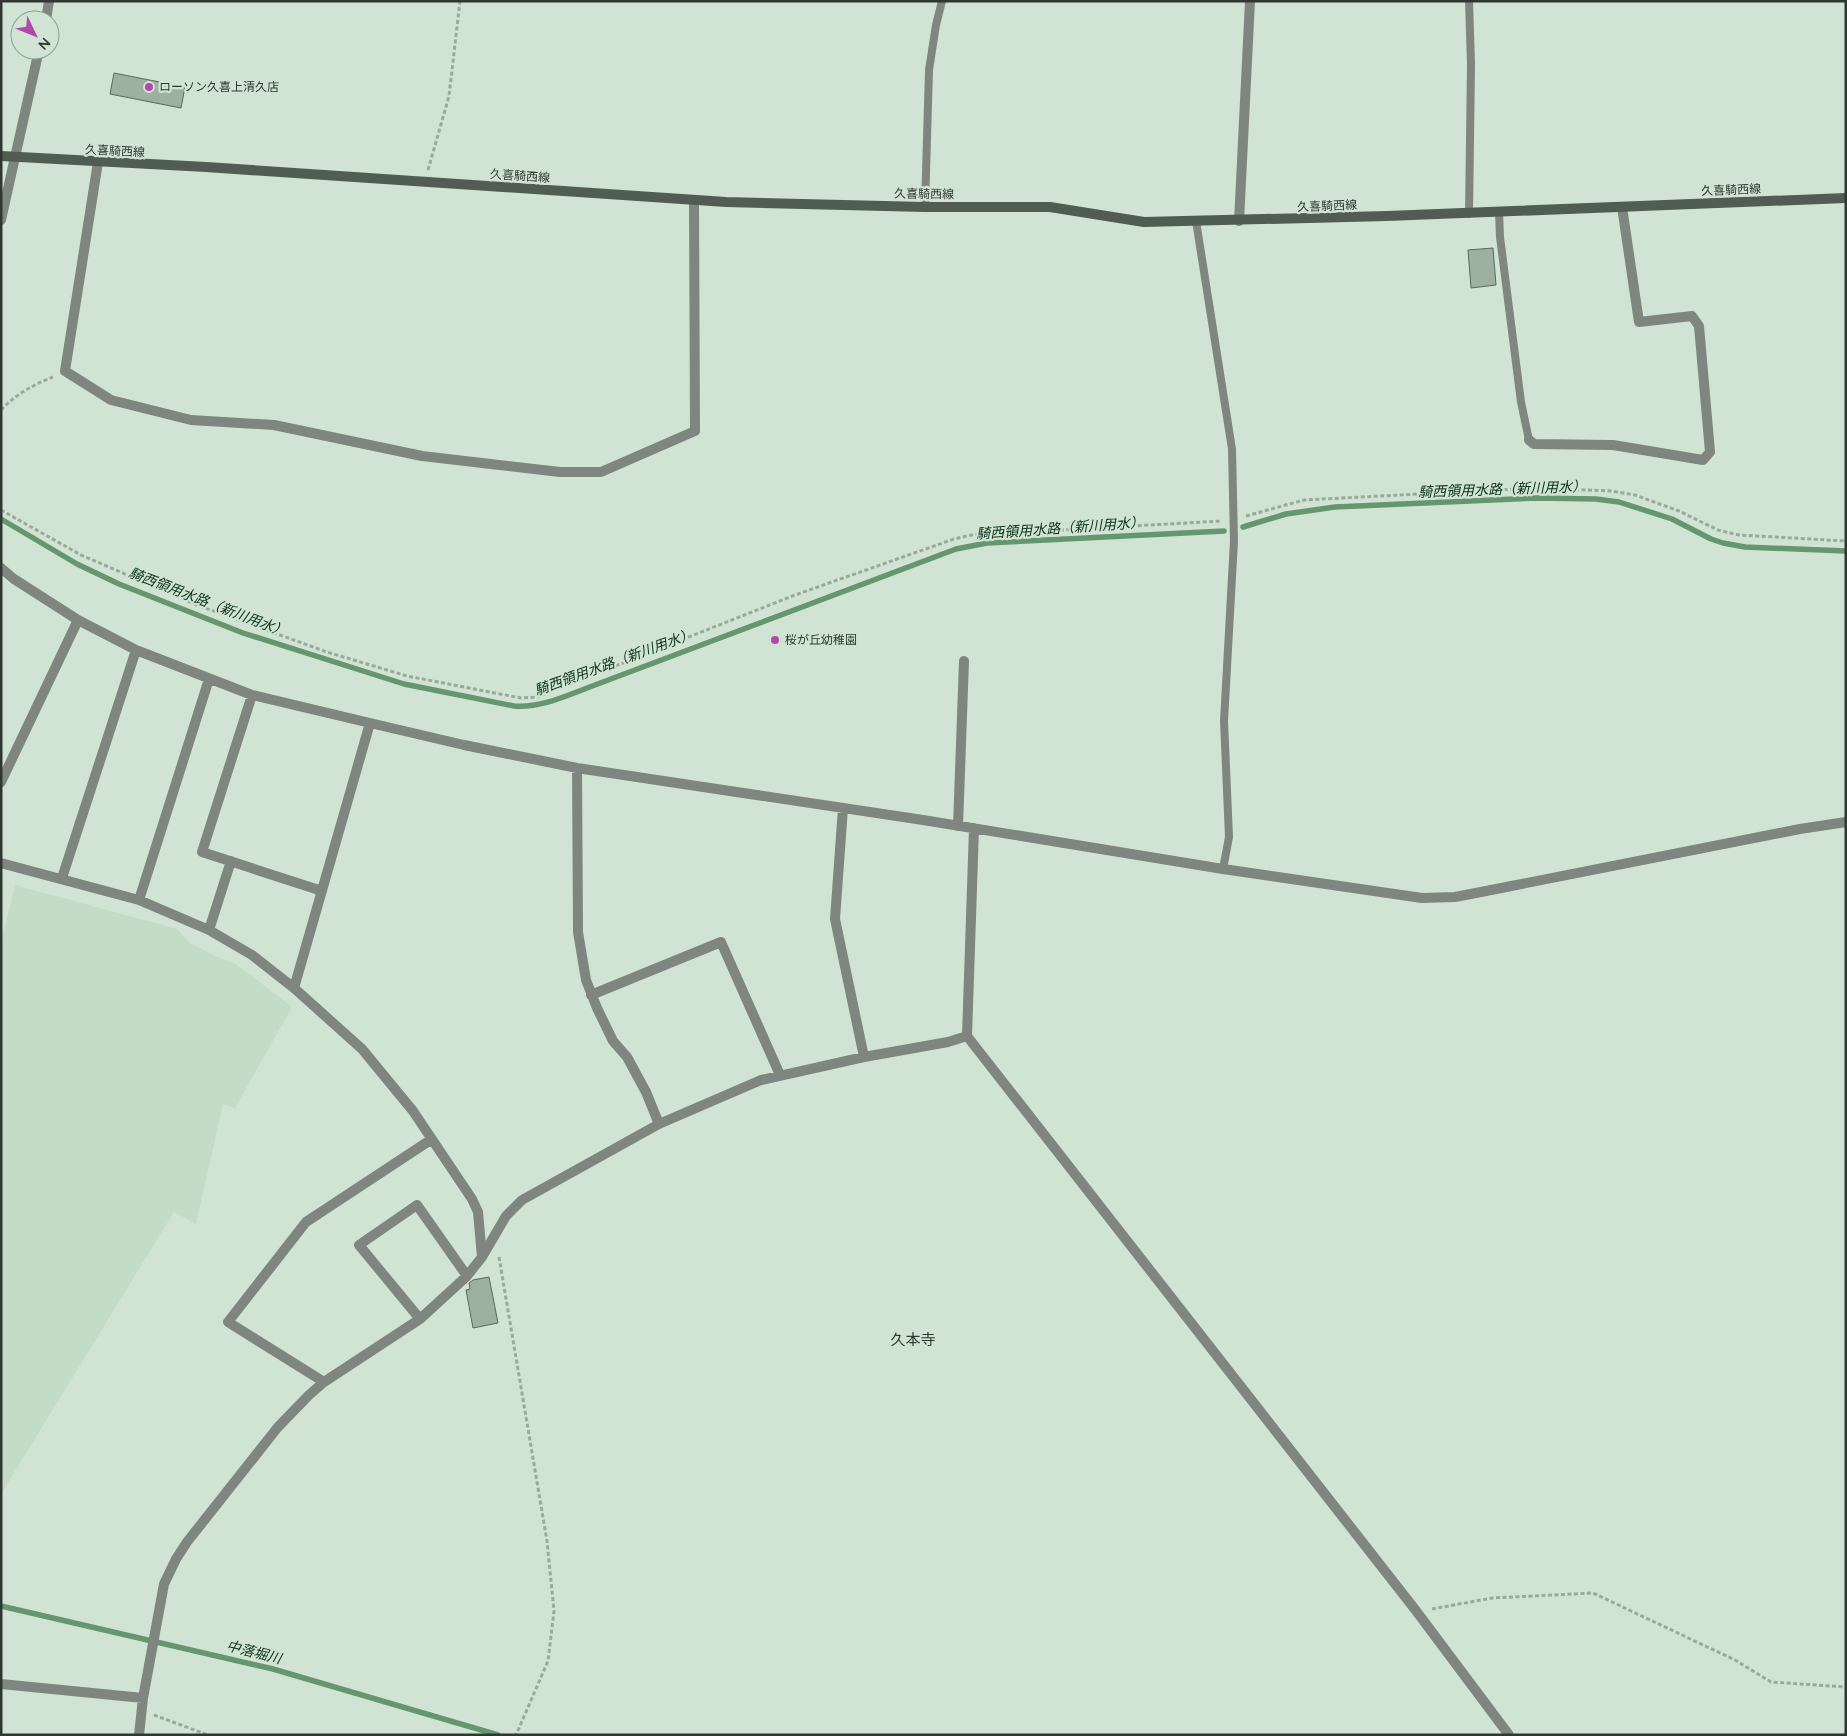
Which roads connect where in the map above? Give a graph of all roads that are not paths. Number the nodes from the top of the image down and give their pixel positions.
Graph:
1 (942, 1) edge
2 (1250, 1) edge
3 (1469, 1) edge
4 (37, 60) edge
5 (1, 156) edge
6 (15, 157) junction
7 (98, 162) junction
8 (1846, 198) edge
9 (694, 200) junction
10 (925, 207) junction
11 (1622, 207) junction
12 (1499, 212) junction
13 (1470, 214) junction
14 (1, 220) edge
15 (1196, 221) junction
16 (1240, 221) junction
17 (1529, 440) joint
18 (1, 568) edge
19 (78, 620) junction
20 (136, 650) junction
21 (964, 661) dead end
22 (209, 679) junction
23 (252, 695) junction
24 (370, 723) junction
25 (577, 768) junction
26 (1, 782) edge
27 (843, 808) junction
28 (1846, 822) edge
29 (958, 826) junction
30 (974, 828) junction
31 (232, 861) junction
32 (1, 863) edge
33 (1223, 869) junction
34 (62, 878) junction
35 (322, 891) junction
36 (139, 900) junction
37 (209, 930) junction
38 (294, 988) junction
39 (591, 995) junction
40 (967, 1036) junction
41 (864, 1057) junction
42 (780, 1075) junction
43 (659, 1124) junction
44 (432, 1139) junction
45 (482, 1257) junction
46 (467, 1276) junction
47 (420, 1320) junction
48 (324, 1382) junction
49 (1, 1684) edge
50 (143, 1698) junction
51 (139, 1735) edge
52 (1509, 1735) edge

1 - 10 lane
2 - 16 street
3 - 13 lane
4 - 6 street
5 - 6 main road, 久喜騎西線
6 - 7 main road, 久喜騎西線
6 - 14 street
7 - 9 main road, 久喜騎西線
7 - 9 street
8 - 11 main road, 久喜騎西線
9 - 10 main road, 久喜騎西線
10 - 15 main road, 久喜騎西線
11 - 12 main road, 久喜騎西線
11 - 17 street
12 - 13 main road, 久喜騎西線
12 - 17 lane
13 - 16 main road, 久喜騎西線
15 - 16 main road, 久喜騎西線
15 - 33 lane
18 - 19 street
19 - 20 street
19 - 26 street
20 - 22 street
20 - 34 street
21 - 29 street
22 - 23 street
22 - 36 street
23 - 24 street
23 - 31 street
24 - 25 street
24 - 35 street
25 - 27 street
25 - 39 street
27 - 29 street
27 - 41 street
28 - 33 street
29 - 30 street
30 - 33 street
30 - 40 street
31 - 35 street
31 - 37 street
32 - 34 street
34 - 36 street
35 - 38 street
36 - 37 street
37 - 38 street
38 - 44 street
39 - 42 street
39 - 43 street
40 - 41 street
40 - 52 street
41 - 42 street
42 - 43 street
43 - 45 street
44 - 45 street
44 - 48 street
45 - 46 street
46 - 47 street
46 - 47 street
47 - 48 street
48 - 50 street
49 - 50 street
50 - 51 street

